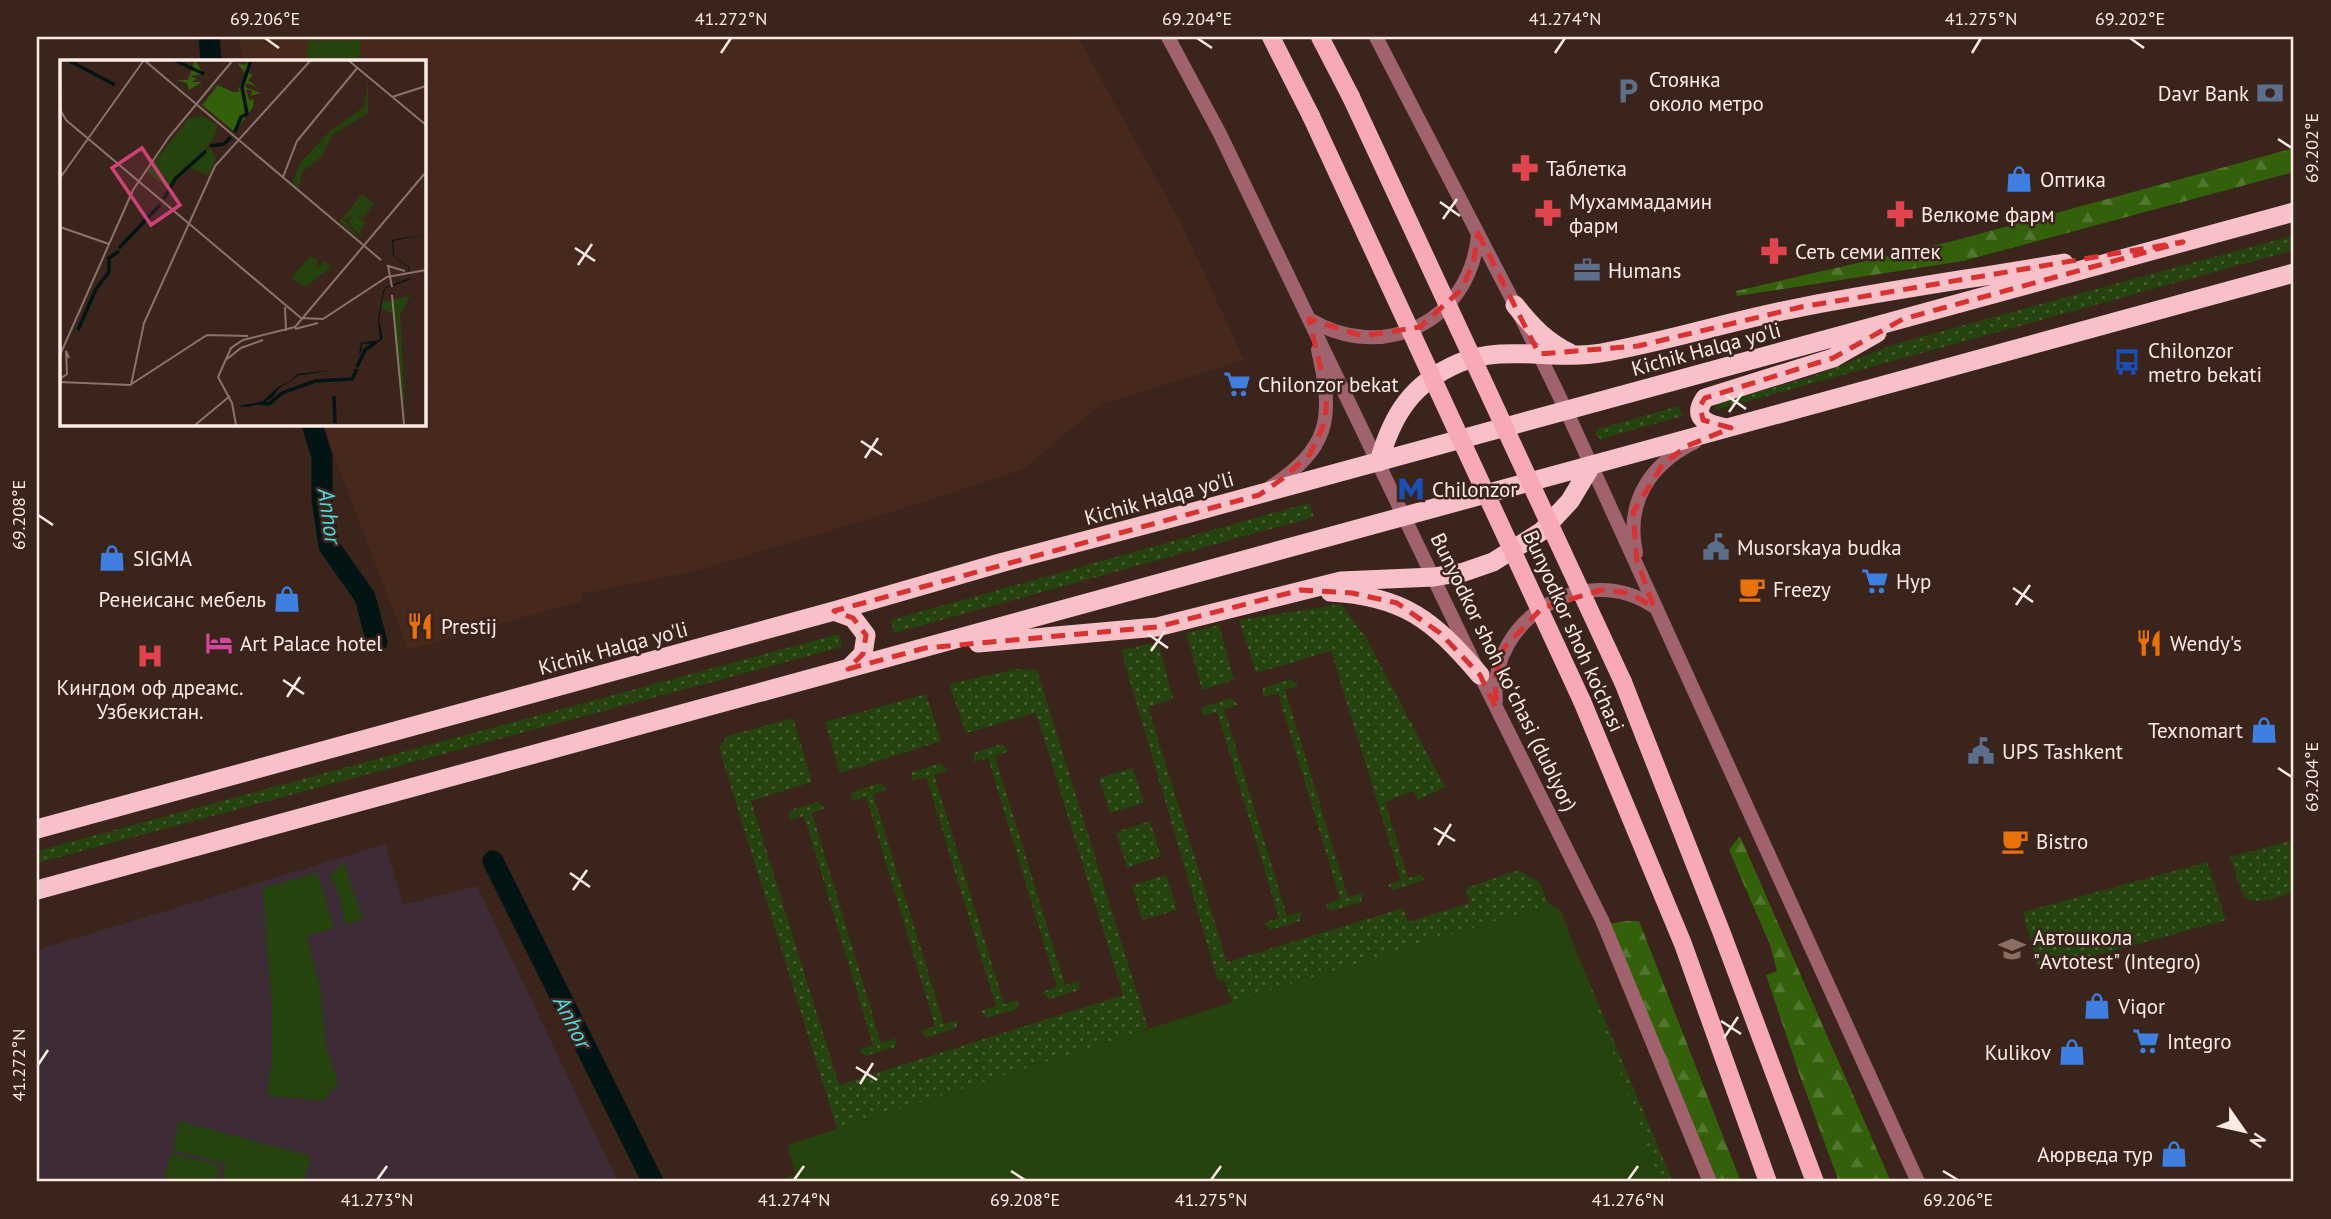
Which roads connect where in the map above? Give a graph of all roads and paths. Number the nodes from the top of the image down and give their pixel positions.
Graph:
1 (1168, 37) edge
2 (1271, 37) edge
3 (1320, 37) edge
4 (1376, 37) edge
5 (2294, 212) edge
6 (1478, 233) junction
7 (2183, 242) junction
8 (2294, 274) edge
9 (1516, 305) junction
10 (1309, 319) junction
11 (1903, 319) junction
12 (1539, 354) junction
13 (1571, 354) junction
14 (1566, 411) junction
15 (1731, 428) junction
16 (1379, 462) junction
17 (1591, 466) junction
18 (1259, 495) junction
19 (1405, 517) junction
20 (1434, 577) junction
21 (1646, 588) junction
22 (1301, 590) junction
23 (1654, 607) junction
24 (834, 611) junction
25 (925, 648) junction
26 (848, 669) junction
27 (1480, 675) junction
28 (1496, 708) junction
29 (37, 829) edge
30 (37, 890) edge
31 (1710, 1182) edge
32 (1768, 1182) edge
33 (1815, 1182) edge
34 (1918, 1182) edge

1 - 10 street, Bunyodkor shoh koʻchasi (dublyor)
2 - 32 main road, Bunyodkor shoh ko'chasi, bridge
3 - 33 main road, Bunyodkor shoh ko'chasi, bridge
4 - 6 street
5 - 7 highway, Kichik Halqa yo'li
6 - 9 street
6 - 10 street
7 - 11 highway, Kichik Halqa yo'li
7 - 13 highway
8 - 15 highway
9 - 12 street
9 - 13 highway
10 - 16 street, Bunyodkor shoh koʻchasi (dublyor)
10 - 18 street
11 - 14 highway, Kichik Halqa yo'li
11 - 15 highway
12 - 13 highway
12 - 14 street
12 - 16 highway
14 - 16 highway, Kichik Halqa yo'li
14 - 17 street
15 - 17 highway
15 - 21 street
16 - 18 highway, Kichik Halqa yo'li
16 - 19 street, Bunyodkor shoh koʻchasi (dublyor)
17 - 19 highway
17 - 20 highway
17 - 21 street
18 - 24 highway, Kichik Halqa yo'li
19 - 20 street, Bunyodkor shoh koʻchasi (dublyor)
19 - 25 highway
20 - 22 highway
20 - 27 street, Bunyodkor shoh koʻchasi (dublyor)
21 - 23 street
22 - 25 highway
22 - 27 highway
23 - 28 street
23 - 34 street
24 - 26 highway
24 - 29 highway, Kichik Halqa yo'li
25 - 26 highway
26 - 30 highway
27 - 28 street, Bunyodkor shoh koʻchasi (dublyor)
28 - 31 street, Bunyodkor shoh koʻchasi (dublyor)

